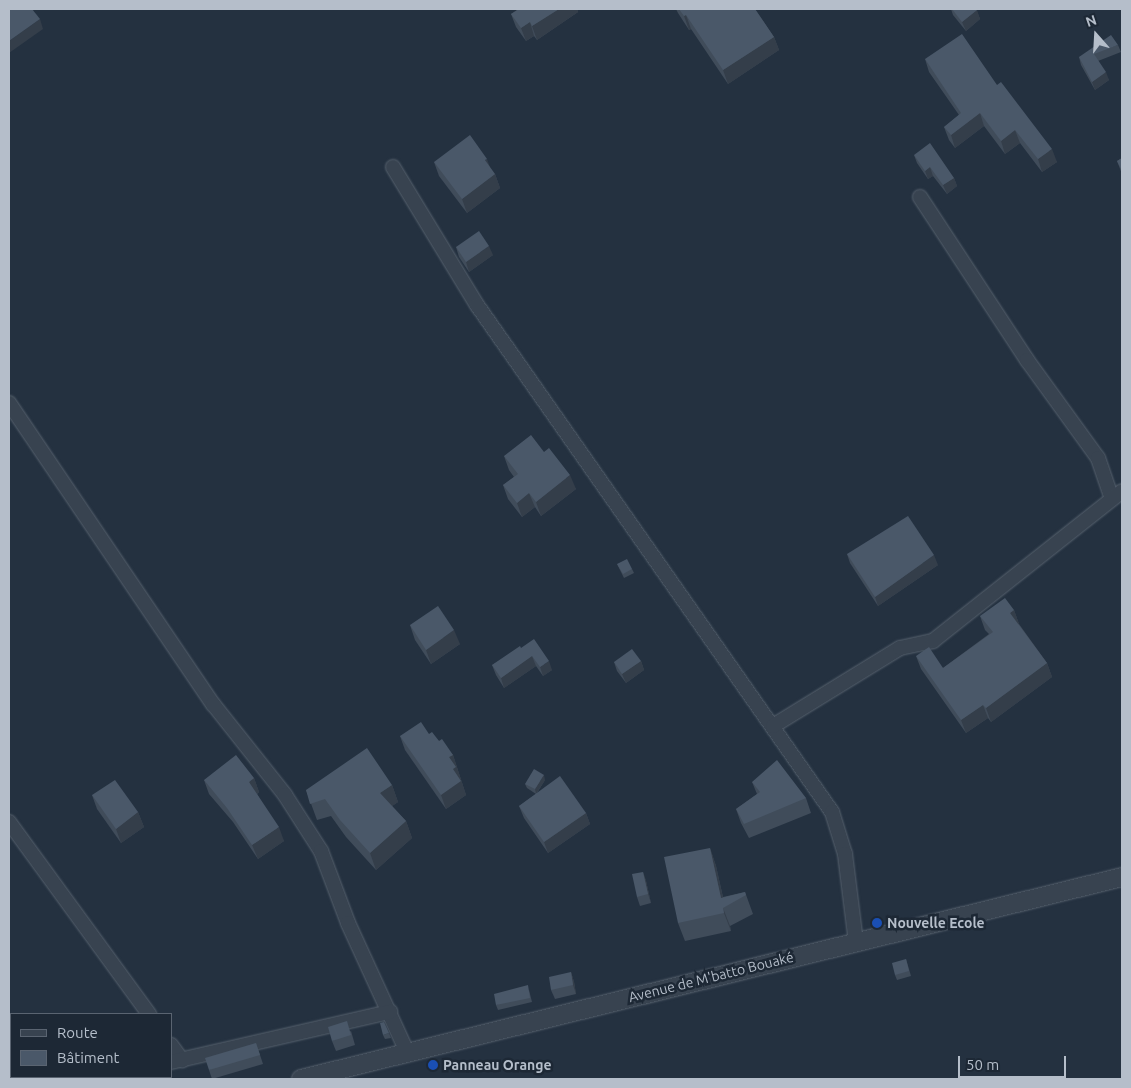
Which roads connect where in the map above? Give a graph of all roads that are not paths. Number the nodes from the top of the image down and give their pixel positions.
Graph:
1 (393, 167) dead end
2 (920, 197) dead end
3 (9, 403) edge
4 (1117, 495) edge
5 (773, 726) junction
6 (9, 822) edge
7 (1122, 877) edge
8 (856, 942) junction
9 (390, 1012) junction
10 (147, 1013) edge
11 (172, 1048) edge
12 (407, 1052) junction
13 (176, 1061) edge
14 (301, 1079) edge

1 - 5 street
2 - 4 street
3 - 9 street
4 - 5 street
5 - 8 street
6 - 10 street
7 - 8 street, Avenue de M'batto Bouaké
8 - 12 street, Avenue de M'batto Bouaké
9 - 12 street
9 - 13 street
11 - 13 street
12 - 14 street, Avenue de M'batto Bouaké

